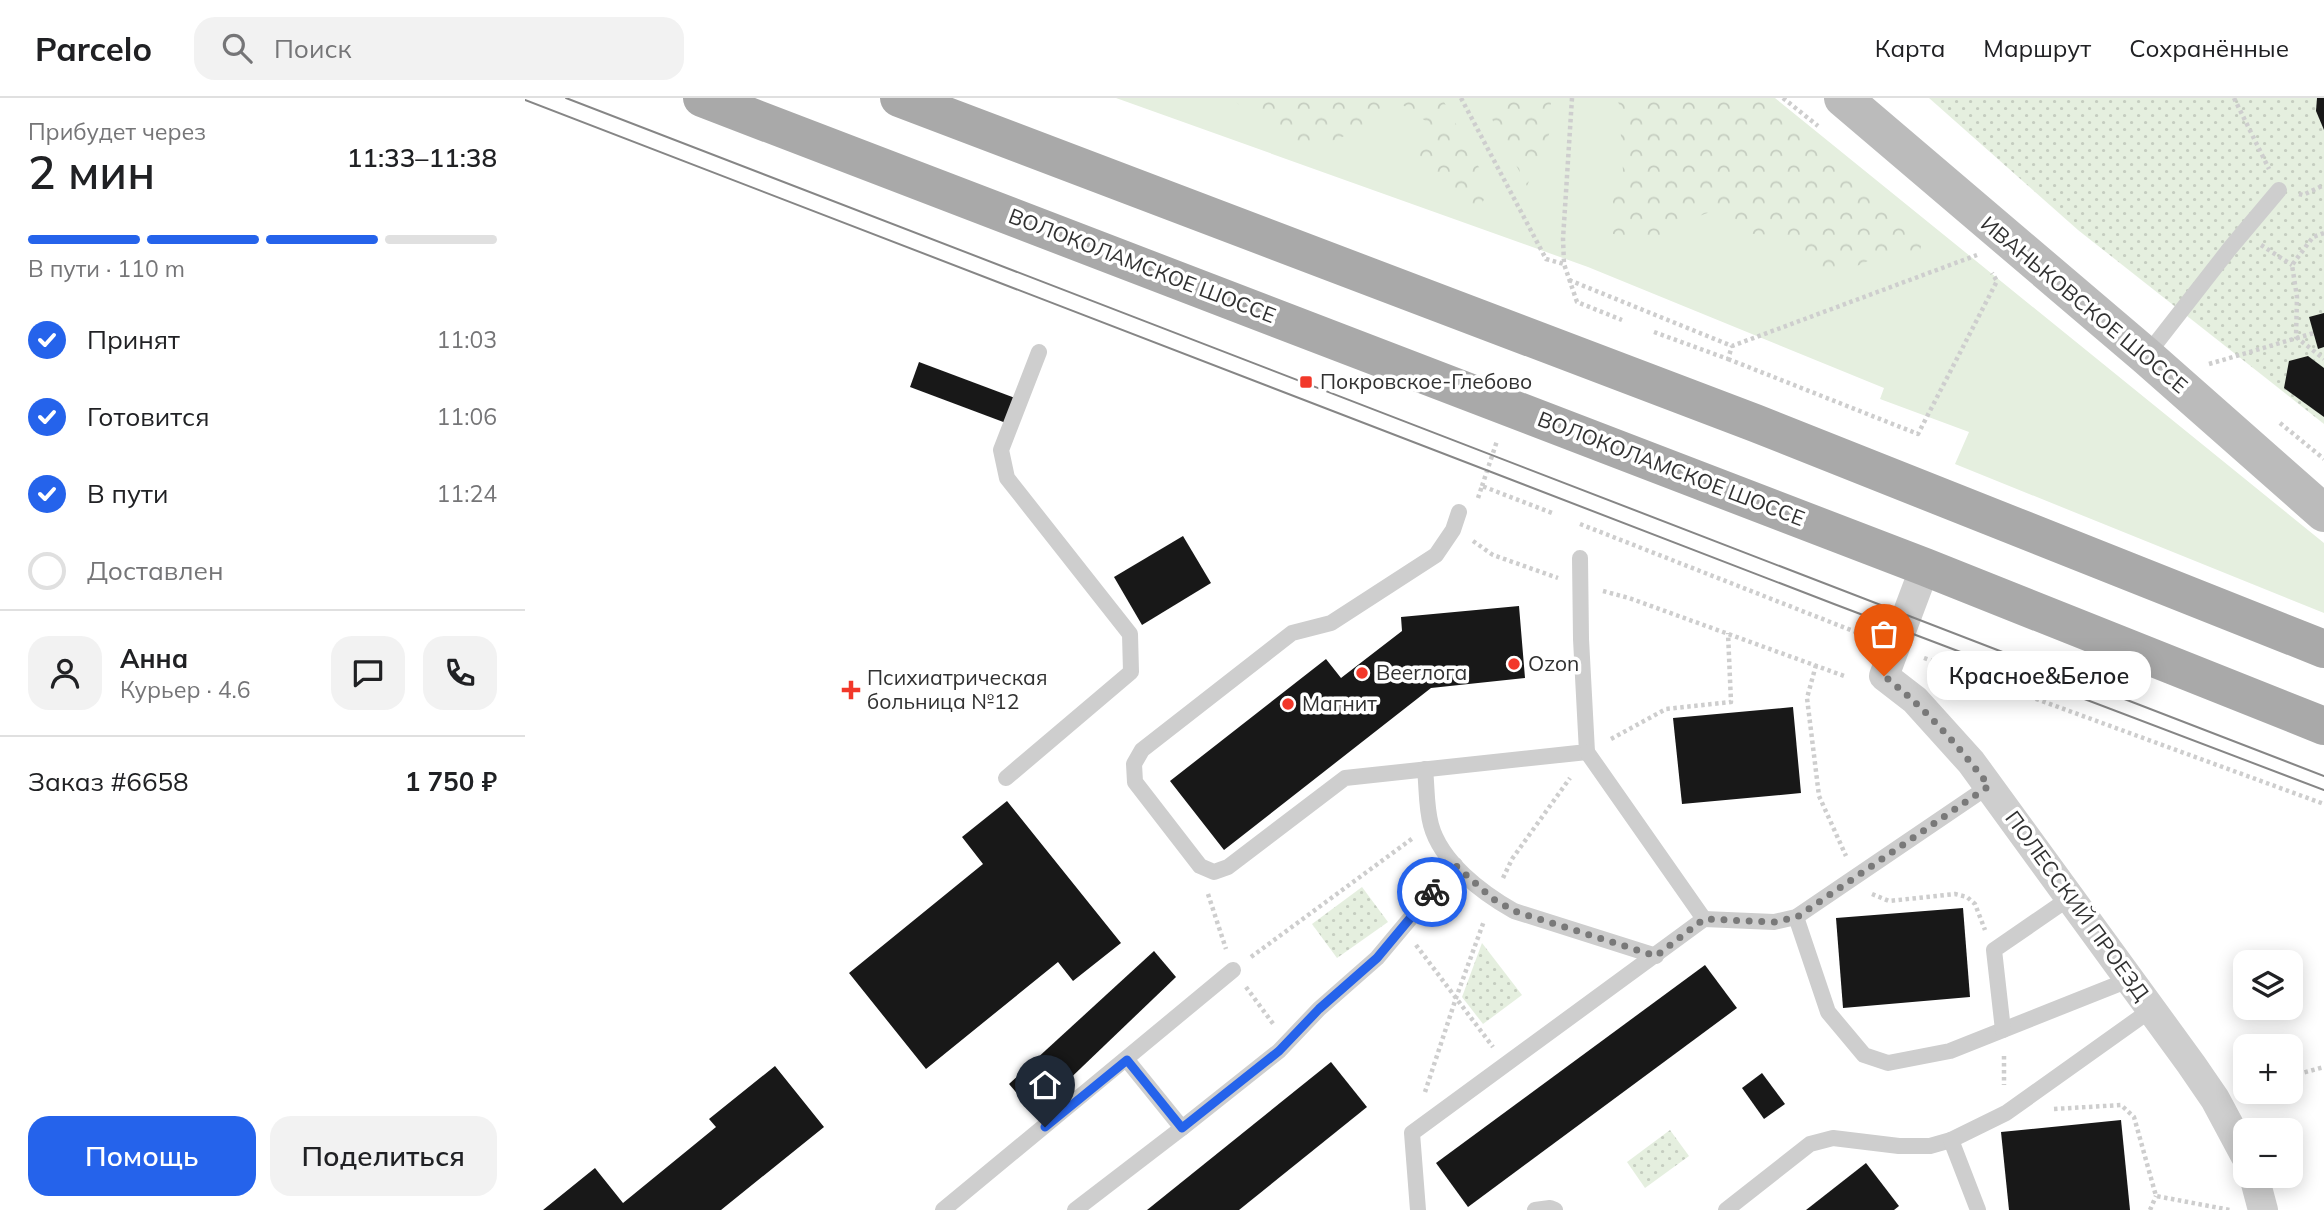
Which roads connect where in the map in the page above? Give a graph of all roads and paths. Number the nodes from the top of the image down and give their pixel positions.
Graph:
1 (702, 98) edge
2 (899, 98) edge
3 (1461, 98) edge
4 (1572, 98) edge
5 (1843, 98) edge
6 (2234, 98) edge
7 (2324, 185) edge
8 (2279, 190) junction
9 (2246, 229) junction
10 (2324, 233) edge
11 (1978, 255) dead end
12 (1564, 264) junction
13 (2292, 265) junction
14 (1569, 280) junction
15 (1997, 281) dead end
16 (1622, 320) dead end
17 (1654, 332) dead end
18 (2314, 333) dead end
19 (2296, 337) junction
20 (1732, 346) junction
21 (1039, 352) dead end
22 (2146, 356) junction
23 (1728, 359) junction
24 (2324, 359) edge
25 (2208, 364) dead end
26 (1497, 439) dead end
27 (1482, 486) dead end
28 (1501, 493) dead end
29 (1459, 512) dead end
30 (1552, 513) dead end
31 (2324, 513) edge
32 (1580, 524) dead end
33 (1464, 535) dead end
34 (1580, 558) dead end
35 (1925, 567) junction
36 (1580, 586) junction
37 (1728, 633) junction
38 (1865, 635) dead end
39 (2324, 649) edge
40 (1928, 660) dead end
41 (1816, 665) junction
42 (1847, 677) dead end
43 (2324, 726) edge
44 (1587, 752) junction
45 (1425, 769) junction
46 (1006, 778) dead end
47 (1989, 786) junction
48 (2324, 804) edge
49 (1431, 825) junction
50 (1455, 865) junction
51 (1855, 878) junction
52 (2071, 897) junction
53 (1493, 899) junction
54 (1797, 917) junction
55 (1704, 919) junction
56 (1402, 928) junction
57 (1994, 950) junction
58 (1656, 956) junction
59 (1233, 970) joint
60 (2131, 979) junction
61 (1456, 998) junction
62 (2152, 1009) junction
63 (2003, 1030) junction
64 (1127, 1060) junction
65 (1506, 1064) junction
66 (2324, 1068) edge
67 (2303, 1073) edge
68 (2006, 1113) junction
69 (1182, 1128) junction
70 (1412, 1133) junction
71 (2233, 1133) edge
72 (1951, 1140) junction
73 (2257, 1188) edge
74 (2156, 1196) junction
75 (943, 1210) edge
76 (1075, 1210) edge
77 (1418, 1210) edge
78 (1535, 1210) edge
79 (1555, 1210) edge
80 (1726, 1210) edge
81 (1978, 1210) edge
82 (2150, 1210) edge
83 (2230, 1210) edge
84 (2263, 1210) edge

1 - 35 main road, ВОЛОКОЛАМСКОЕ ШОССЕ
2 - 39 main road
3 - 12 path
4 - 12 path
5 - 22 street, ИВАНЬКОВСКОЕ ШОССЕ
6 - 8 path
7 - 8 path
8 - 9 lane
9 - 13 path
9 - 22 lane
10 - 13 path
11 - 20 path
12 - 14 path
13 - 19 path
14 - 16 path
14 - 20 path
15 - 23 path
17 - 23 path
18 - 19 path
19 - 24 path
19 - 25 path
20 - 23 path
21 - 46 lane
22 - 31 street, ИВАНЬКОВСКОЕ ШОССЕ
26 - 27 path
28 - 30 path
29 - 45 lane
32 - 38 path
33 - 36 path
34 - 36 lane
35 - 43 main road, ВОЛОКОЛАМСКОЕ ШОССЕ
35 - 47 street, ПОЛЕССКИЙ ПРОЕЗД
36 - 37 path
36 - 44 lane
37 - 41 path
37 - 44 path
40 - 48 path
41 - 42 path
41 - 51 path
44 - 45 lane
44 - 53 path
44 - 55 lane
45 - 49 lane
47 - 51 lane
47 - 52 street, ПОЛЕССКИЙ ПРОЕЗД
49 - 50 lane
49 - 59 path
50 - 53 lane
50 - 56 lane
51 - 54 lane
51 - 57 path
52 - 57 lane
52 - 60 street, ПОЛЕССКИЙ ПРОЕЗД
53 - 58 lane
53 - 61 path
54 - 55 lane
54 - 63 lane
55 - 58 lane
56 - 61 path
56 - 69 lane
57 - 63 lane
58 - 65 lane
59 - 64 lane
60 - 62 street, ПОЛЕССКИЙ ПРОЕЗД
60 - 63 lane
61 - 65 path
61 - 70 path
62 - 68 lane
62 - 71 street, ПОЛЕССКИЙ ПРОЕЗД
63 - 68 path
64 - 69 lane
64 - 75 lane
65 - 70 lane
66 - 67 path
68 - 72 lane
68 - 74 path
69 - 76 lane
70 - 77 lane
72 - 80 lane
72 - 81 lane
73 - 84 street
74 - 82 path
74 - 83 path
78 - 79 lane

